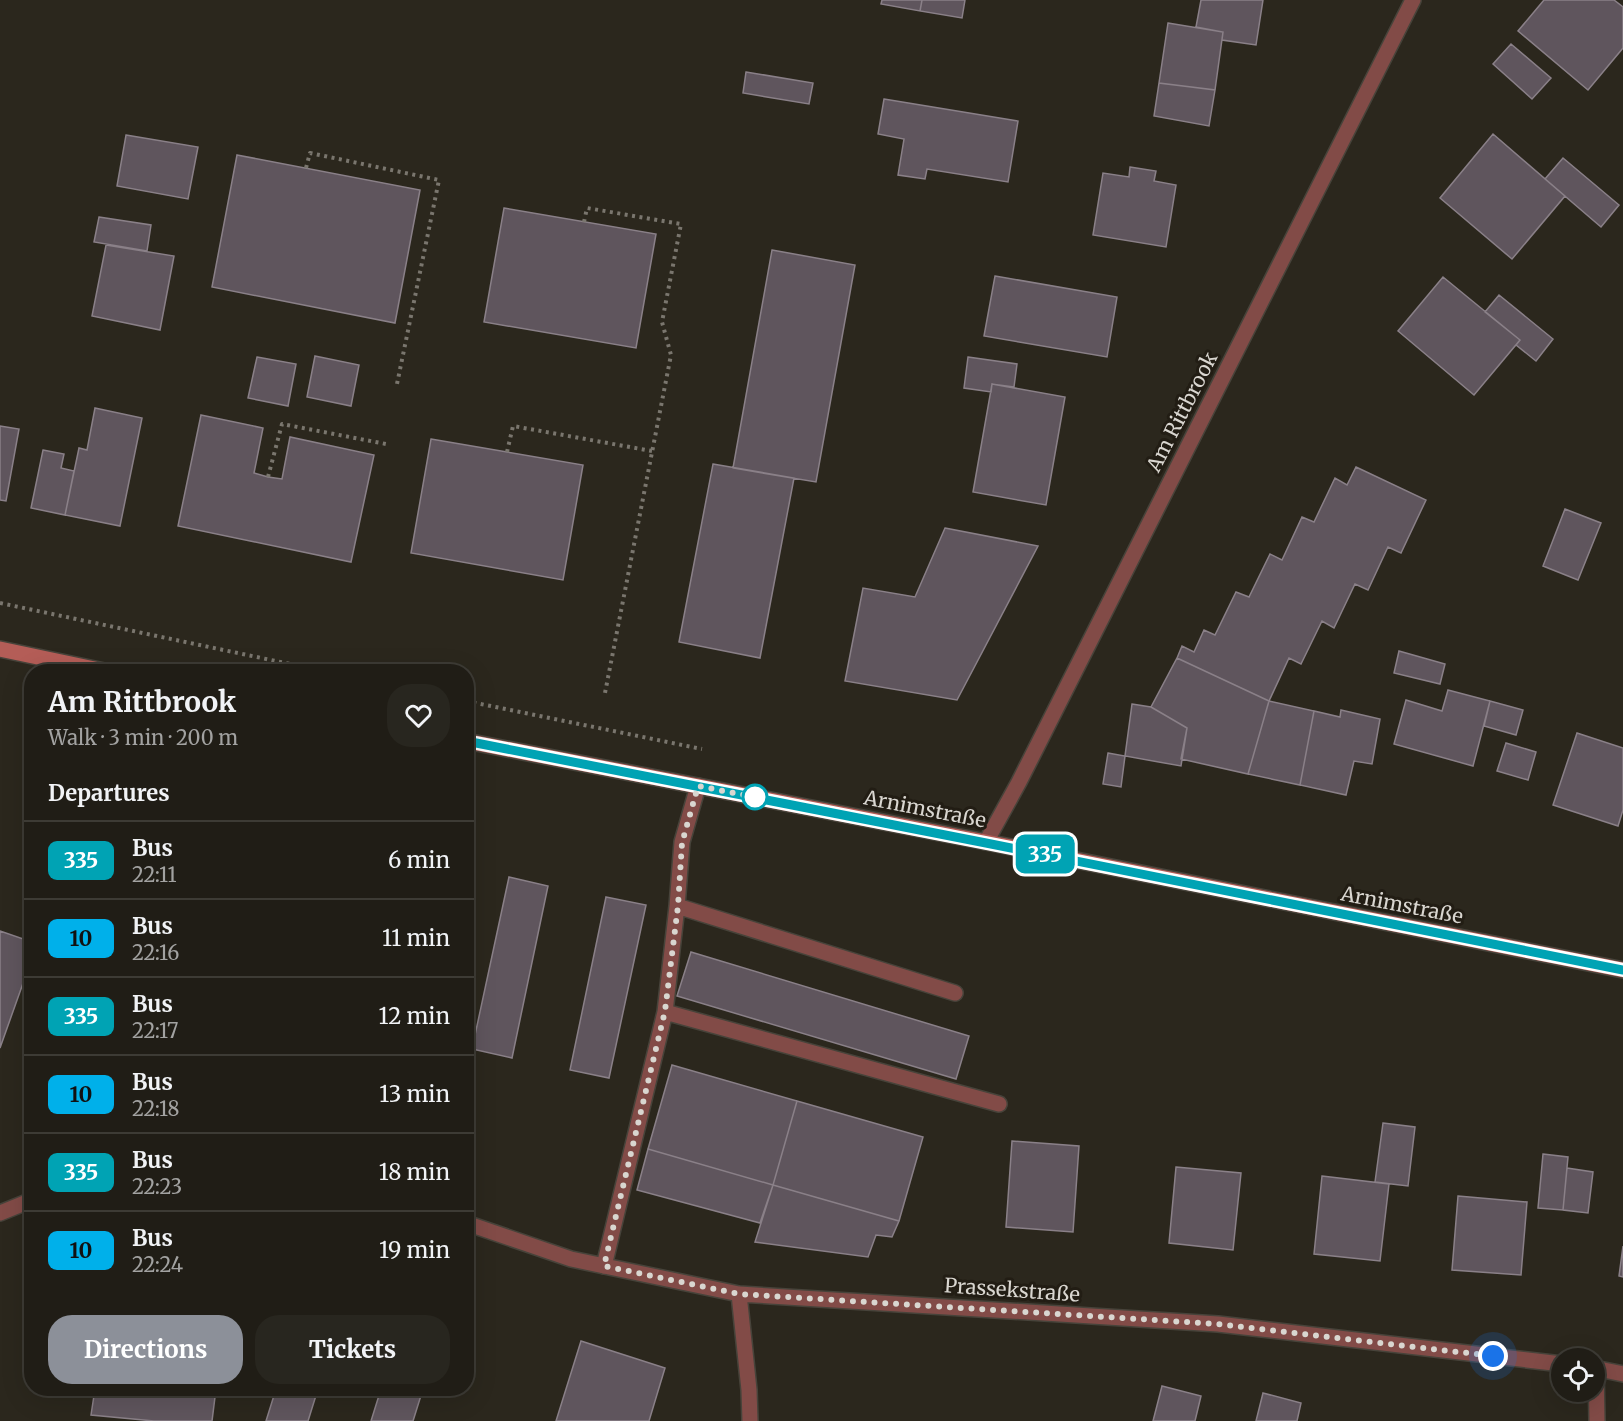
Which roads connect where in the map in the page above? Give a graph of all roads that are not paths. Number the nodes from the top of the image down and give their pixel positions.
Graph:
1 (1413, 0) edge
2 (0, 649) edge
3 (57, 664) edge
4 (474, 743) edge
5 (698, 786) junction
6 (986, 843) junction
7 (678, 906) junction
8 (1623, 970) edge
9 (956, 993) dead end
10 (665, 1011) junction
11 (999, 1104) dead end
12 (24, 1203) edge
13 (0, 1213) edge
14 (474, 1226) edge
15 (604, 1266) junction
16 (739, 1294) junction
17 (1551, 1363) edge
18 (1605, 1370) edge
19 (1623, 1374) edge
20 (1596, 1402) edge
21 (750, 1421) edge
22 (1597, 1421) edge

1 - 6 street, Am Rittbrook
2 - 3 main road
4 - 5 main road, Arnimstraße
5 - 6 main road, Arnimstraße
5 - 7 street
6 - 8 main road, Arnimstraße
7 - 9 street
7 - 10 street
10 - 11 street
10 - 15 street
12 - 13 street
14 - 15 street, Prassekstraße
15 - 16 street, Prassekstraße
16 - 17 street, Prassekstraße
16 - 21 street
18 - 19 street
20 - 22 street

